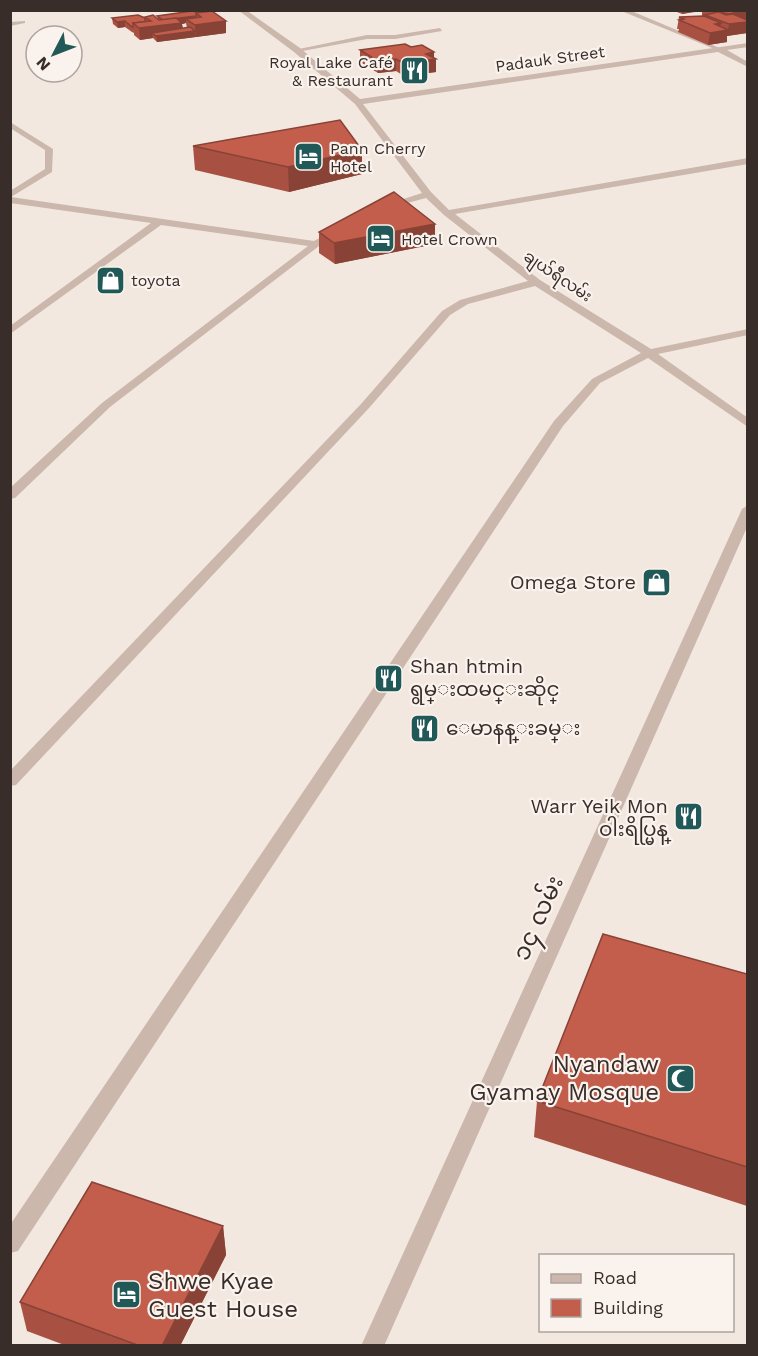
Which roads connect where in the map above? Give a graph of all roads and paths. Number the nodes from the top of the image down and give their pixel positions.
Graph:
1 (241, 10) edge
2 (622, 10) edge
3 (22, 22) dead end
4 (10, 24) edge
5 (440, 30) dead end
6 (747, 45) edge
7 (719, 49) junction
8 (297, 50) junction
9 (747, 65) edge
10 (358, 102) junction
11 (10, 123) edge
12 (747, 161) edge
13 (428, 194) junction
14 (10, 195) edge
15 (10, 200) edge
16 (375, 212) edge
17 (447, 213) junction
18 (160, 221) junction
19 (346, 228) edge
20 (316, 244) junction
21 (536, 282) junction
22 (10, 331) edge
23 (747, 332) edge
24 (649, 353) junction
25 (747, 424) edge
26 (10, 495) edge
27 (747, 509) edge
28 (10, 780) edge
29 (10, 1244) edge
30 (372, 1346) edge

1 - 8 street, ချယ်ရီလမ်း
2 - 7 lane
3 - 4 lane
5 - 8 lane
6 - 7 street, Padauk Street
7 - 9 street
7 - 10 street, Padauk Street
8 - 10 street, ချယ်ရီလမ်း
10 - 13 street, ချယ်ရီလမ်း
11 - 14 street
12 - 17 street
13 - 16 street
13 - 17 street, ချယ်ရီလမ်း
15 - 18 street
17 - 21 street, ချယ်ရီလမ်း
18 - 20 street
18 - 22 street
19 - 20 street
20 - 26 street
21 - 24 street, ချယ်ရီလမ်း
21 - 28 street
23 - 24 street
24 - 25 street, ချယ်ရီလမ်း
24 - 29 street
27 - 30 street, ၁၄ လမ်း

